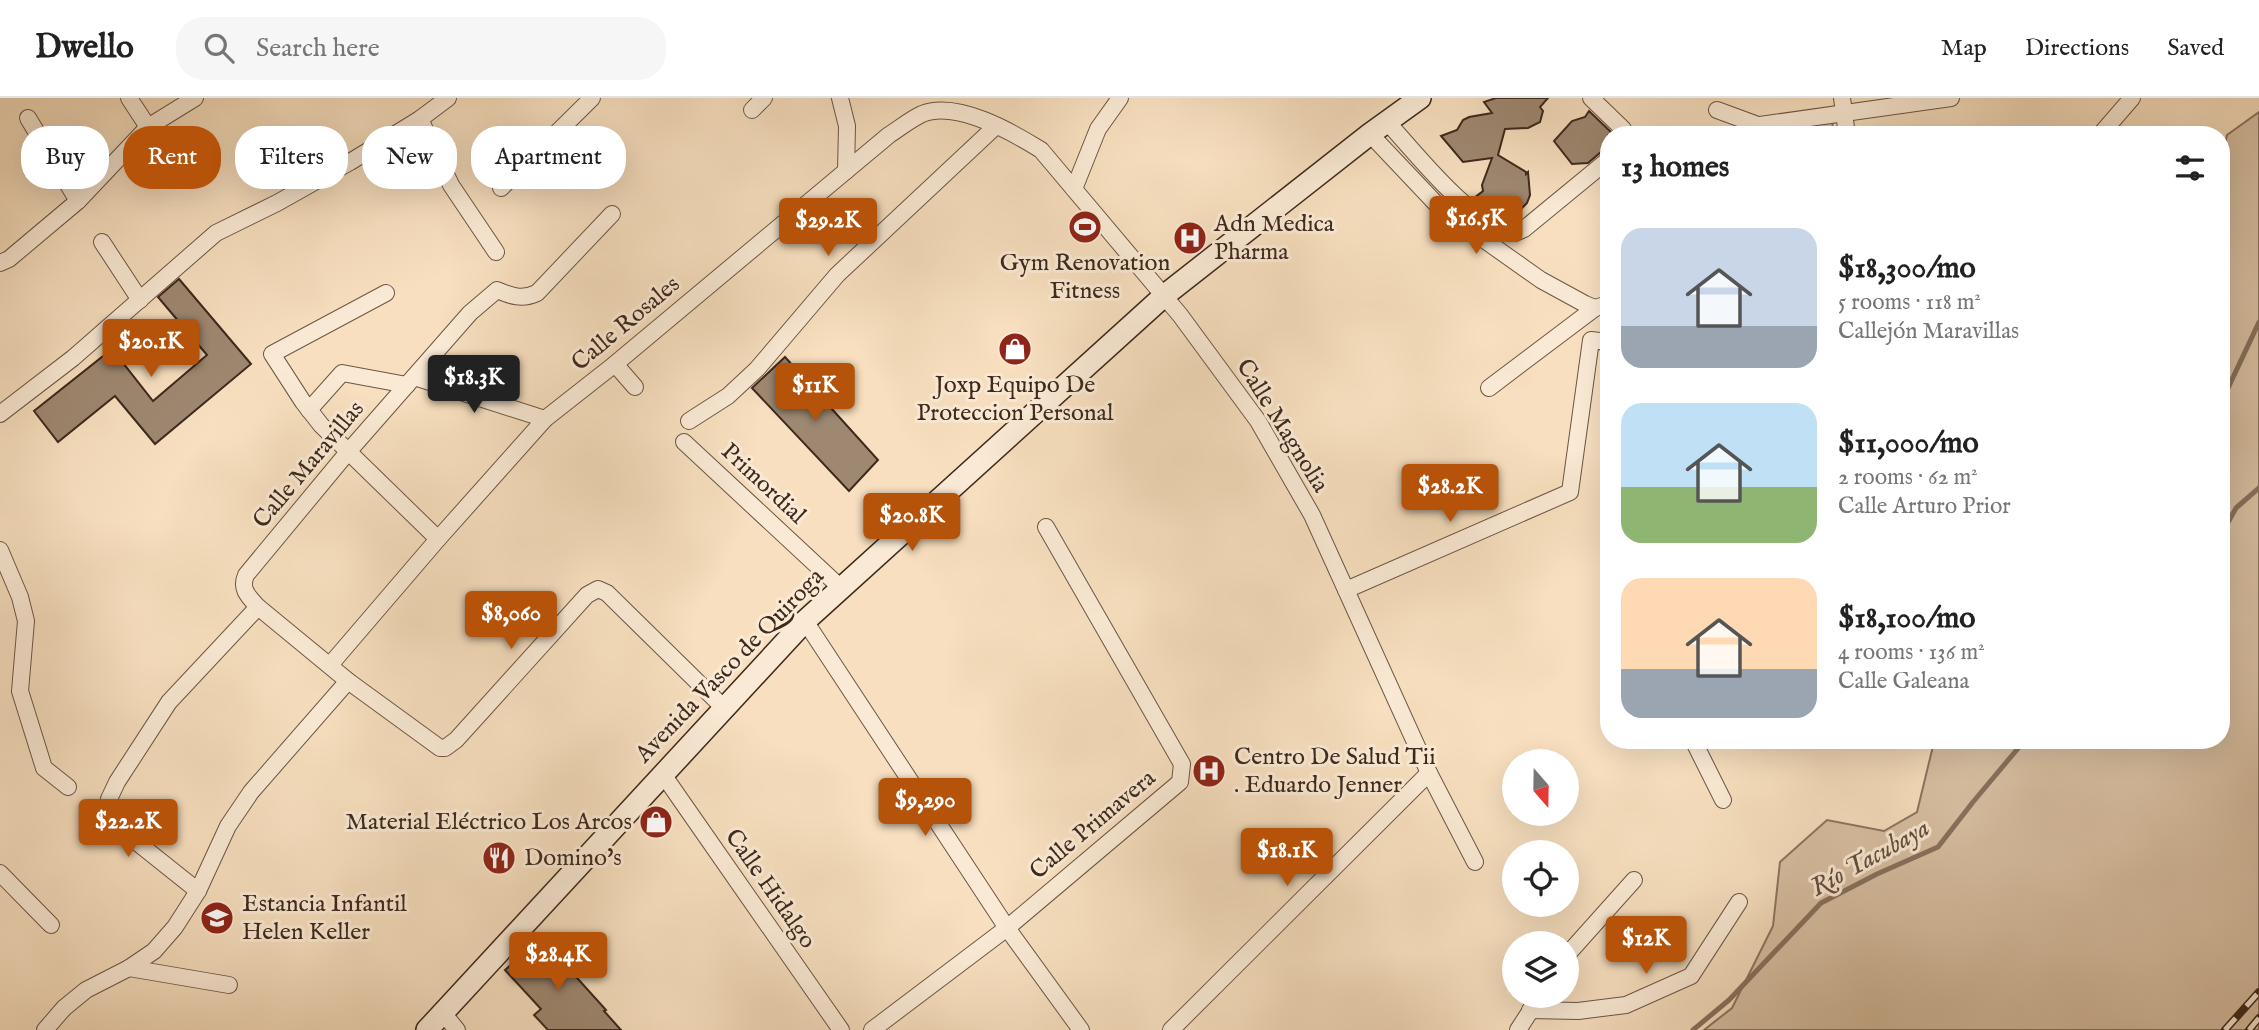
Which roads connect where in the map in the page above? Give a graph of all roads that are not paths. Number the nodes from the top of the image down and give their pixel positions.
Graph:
1 (129, 98) edge
2 (195, 98) edge
3 (448, 98) edge
4 (593, 98) edge
5 (764, 98) edge
6 (1120, 98) edge
7 (1420, 98) edge
8 (1591, 98) edge
9 (1951, 98) edge
10 (2132, 98) edge
11 (842, 99) edge
12 (1843, 106) edge
13 (752, 110) dead end
14 (1717, 110) dead end
15 (924, 113) joint
16 (29, 118) dead end
17 (420, 119) junction
18 (1760, 125) joint
19 (147, 126) edge
20 (150, 126) edge
21 (564, 126) edge
22 (996, 126) junction
23 (1620, 126) edge
24 (1846, 126) edge
25 (2108, 126) edge
26 (1378, 128) junction
27 (123, 153) edge
28 (1600, 167) edge
29 (846, 171) junction
30 (1074, 189) junction
31 (78, 201) junction
32 (612, 214) dead end
33 (102, 242) dead end
34 (0, 244) edge
35 (496, 252) dead end
36 (5, 261) edge
37 (386, 293) dead end
38 (1164, 295) junction
39 (140, 300) junction
40 (1600, 306) edge
41 (1600, 307) edge
42 (1600, 341) edge
43 (615, 364) junction
44 (411, 381) junction
45 (635, 387) dead end
46 (1489, 388) dead end
47 (309, 410) junction
48 (0, 414) edge
49 (545, 419) junction
50 (689, 421) dead end
51 (684, 442) dead end
52 (348, 452) junction
53 (1046, 527) dead end
54 (438, 539) junction
55 (0, 550) edge
56 (841, 588) junction
57 (1346, 590) junction
58 (258, 607) junction
59 (805, 621) junction
60 (330, 665) junction
61 (348, 681) junction
62 (723, 707) junction
63 (1698, 749) edge
64 (1429, 773) junction
65 (662, 774) junction
66 (68, 787) dead end
67 (1723, 800) dead end
68 (1475, 862) dead end
69 (0, 873) edge
70 (1634, 880) dead end
71 (198, 891) junction
72 (1739, 902) dead end
73 (51, 925) dead end
74 (1007, 928) junction
75 (1579, 941) edge
76 (130, 968) junction
77 (229, 985) dead end
78 (1530, 1010) joint
79 (443, 1013) junction
80 (45, 1030) edge
81 (427, 1030) edge
82 (457, 1030) edge
83 (841, 1030) edge
84 (872, 1030) edge
85 (1081, 1030) edge
86 (1171, 1030) edge
87 (1518, 1030) edge

1 - 19 street
2 - 20 street
3 - 17 street
4 - 21 street
5 - 13 street
6 - 30 street
7 - 26 main road, Avenida Vasco de Quiroga
8 - 23 street
9 - 12 street
10 - 25 street
11 - 29 street
12 - 18 street
12 - 24 street
14 - 18 street
15 - 22 street, Calle Magnolia
15 - 29 street, Calle Rosales
16 - 31 street
17 - 35 street
17 - 39 street
22 - 30 street, Calle Magnolia
22 - 50 street
26 - 28 street
26 - 38 main road, Avenida Vasco de Quiroga
26 - 40 street
27 - 31 street
29 - 43 street, Calle Rosales
30 - 38 street, Calle Magnolia
31 - 36 street
32 - 44 street, Calle Maravillas
33 - 39 street
34 - 36 street
37 - 47 street
38 - 56 main road, Avenida Vasco de Quiroga
38 - 57 street, Calle Magnolia
39 - 48 street
41 - 46 street
42 - 57 street
43 - 45 street
43 - 49 street, Calle Rosales
44 - 47 street
44 - 49 street
44 - 52 street, Calle Maravillas
47 - 52 street
49 - 54 street, Calle Rosales
51 - 56 street, Primordial
52 - 54 street
52 - 58 street, Calle Maravillas
53 - 74 street, Calle Primavera
54 - 60 street, Calle Rosales
55 - 66 street
56 - 59 main road, Avenida Vasco de Quiroga
57 - 64 street, Calle Magnolia
58 - 60 street
58 - 71 street
59 - 62 main road, Avenida Vasco de Quiroga
59 - 74 street
60 - 61 street
61 - 62 street
61 - 71 street
62 - 65 main road, Avenida Vasco de Quiroga
63 - 67 street
64 - 68 street, Calle Magnolia
64 - 86 street
65 - 79 main road, Avenida Vasco de Quiroga
65 - 83 street, Calle Hidalgo
69 - 73 street
70 - 75 street
71 - 76 street
72 - 78 street
74 - 84 street, Calle Primavera
74 - 85 street
76 - 77 street
76 - 80 street
78 - 87 street
79 - 81 main road, Avenida Vasco de Quiroga
79 - 82 street

